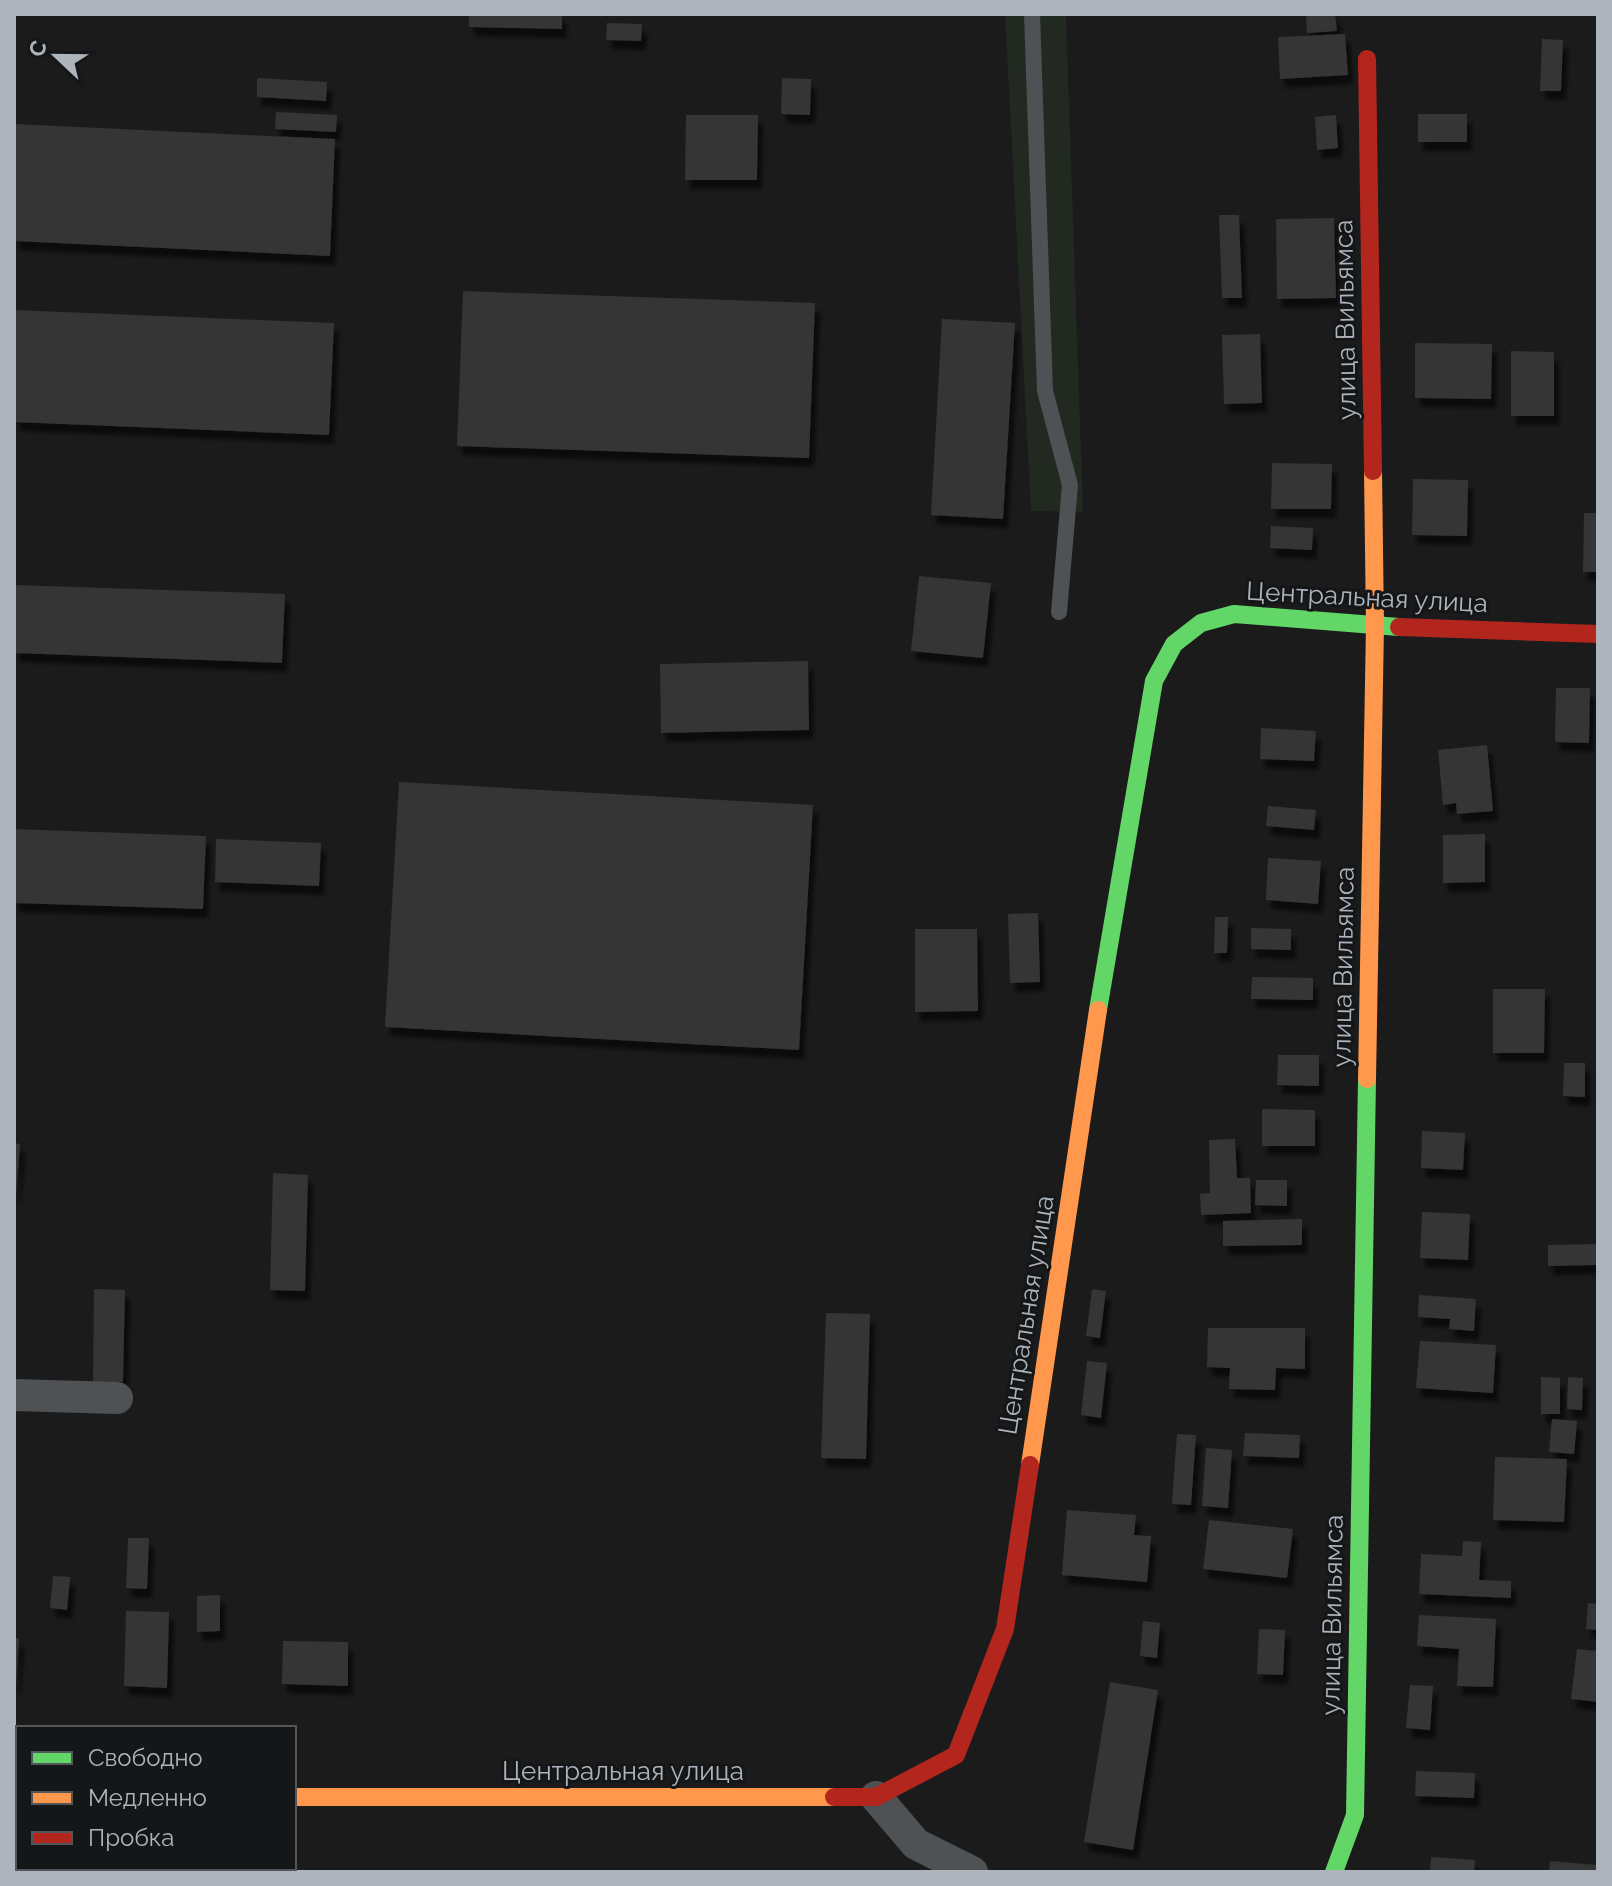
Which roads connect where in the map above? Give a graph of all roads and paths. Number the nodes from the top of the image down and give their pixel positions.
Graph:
1 (1032, 14) edge
2 (1367, 59) dead end
3 (1059, 612) dead end
4 (1375, 626) junction
5 (1598, 634) edge
6 (14, 1395) edge
7 (117, 1398) dead end
8 (296, 1797) edge
9 (876, 1797) junction
10 (930, 1863) edge
11 (972, 1872) edge
12 (1334, 1872) edge

1 - 3 lane
2 - 4 street, улица Вильямса
4 - 5 street, Центральная улица
4 - 9 street, Центральная улица
4 - 12 street, улица Вильямса
6 - 7 street
8 - 9 street, Центральная улица
9 - 10 street
10 - 11 street

